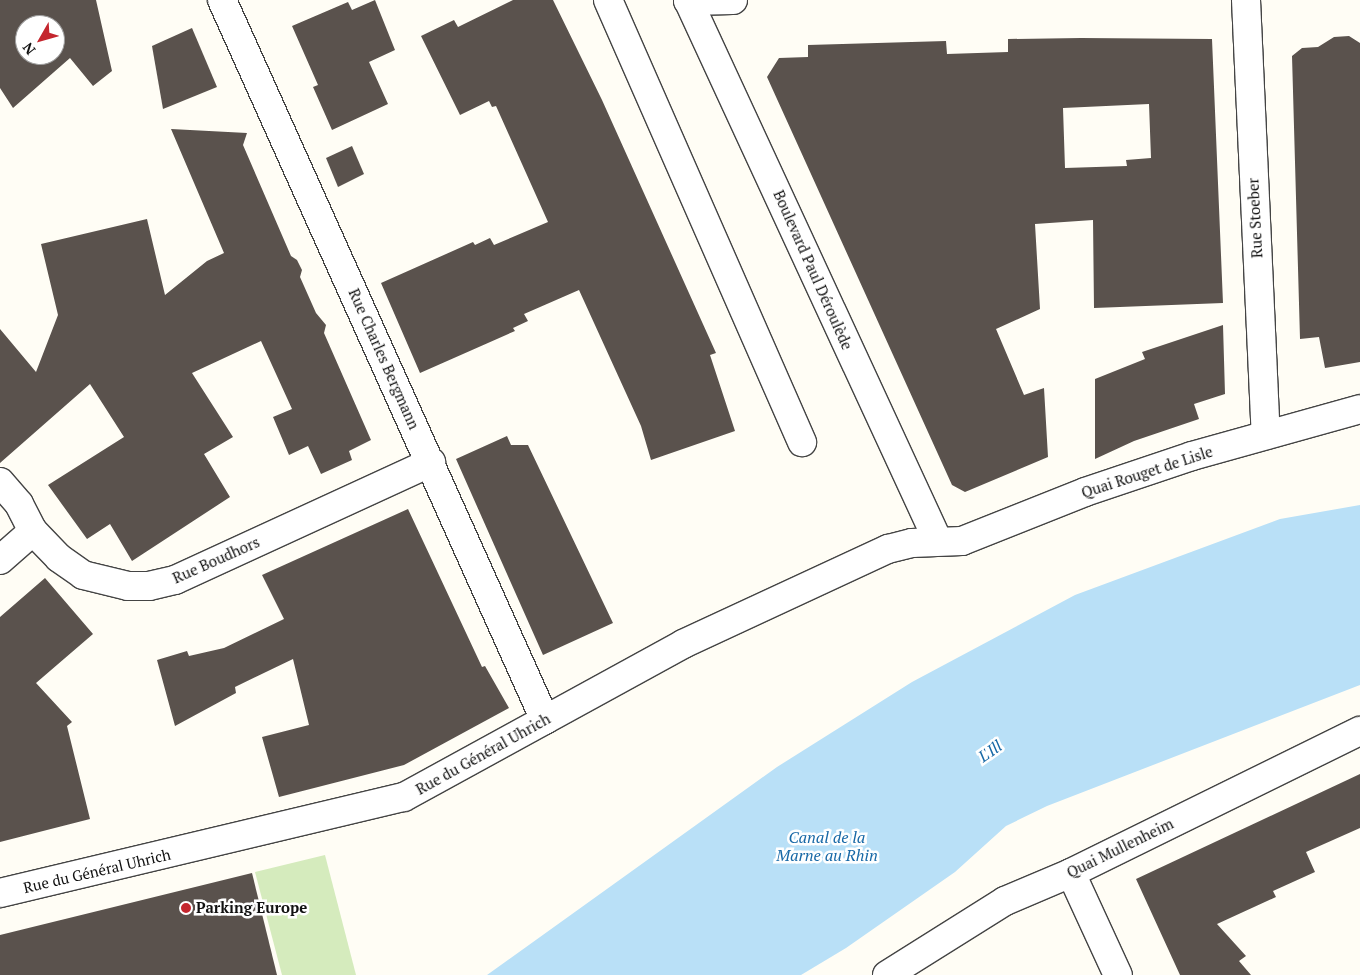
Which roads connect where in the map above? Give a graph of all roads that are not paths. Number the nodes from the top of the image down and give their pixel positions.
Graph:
1 (222, 0) edge
2 (608, 0) edge
3 (688, 0) edge
4 (733, 0) edge
5 (1246, 0) edge
6 (1360, 409) edge
7 (1266, 435) junction
8 (802, 442) dead end
9 (431, 462) junction
10 (0, 482) edge
11 (33, 531) junction
12 (938, 541) junction
13 (0, 560) edge
14 (545, 720) junction
15 (1360, 731) edge
16 (1071, 872) junction
17 (0, 893) edge
18 (886, 975) edge
19 (1118, 975) edge

1 - 9 street, Rue Charles Bergmann
2 - 8 street
3 - 4 street
3 - 12 street, Boulevard Paul Déroulède
5 - 7 street, Rue Stoeber
6 - 7 street, Quai Rouget de Lisle
7 - 12 street, Quai Rouget de Lisle
9 - 11 street, Rue Boudhors
9 - 14 street, Rue Charles Bergmann
10 - 11 street, Rue Boudhors
11 - 13 street
12 - 14 street, Rue du Général Uhrich
14 - 17 street, Rue du Général Uhrich
15 - 16 street, Quai Mullenheim
16 - 18 street, Quai Mullenheim
16 - 19 street

